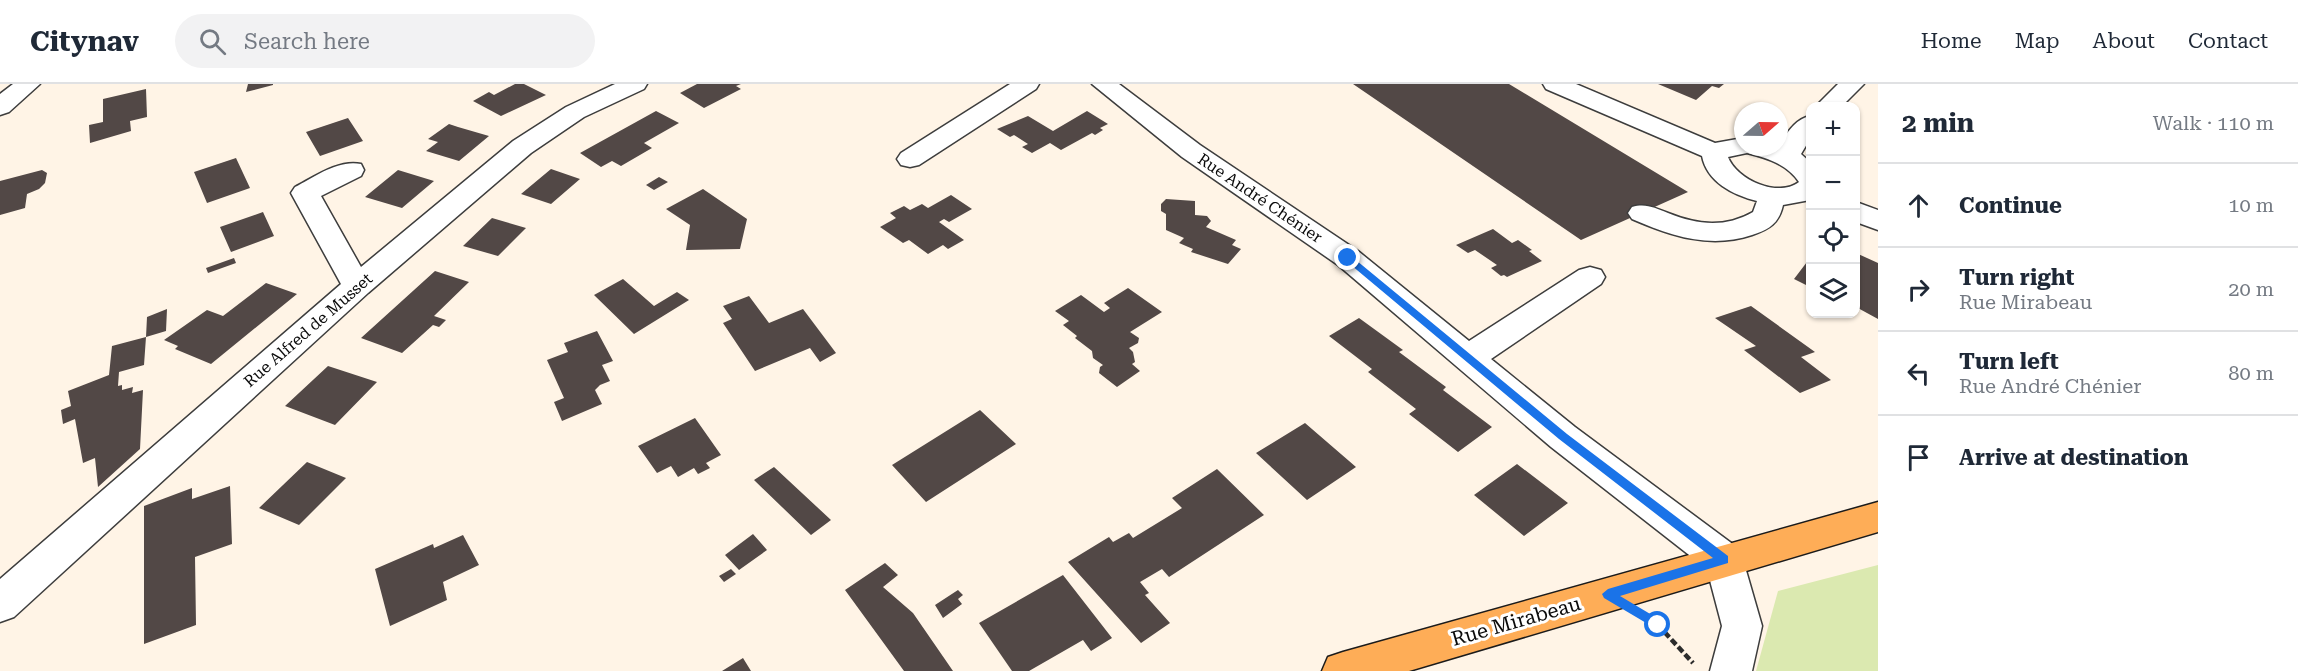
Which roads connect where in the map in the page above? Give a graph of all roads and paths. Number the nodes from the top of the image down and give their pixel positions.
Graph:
1 (28, 84) edge
2 (635, 84) edge
3 (1027, 84) edge
4 (1104, 84) edge
5 (1555, 84) edge
6 (1846, 85) edge
7 (1831, 102) edge
8 (0, 107) edge
9 (1806, 128) edge
10 (1734, 146) edge
11 (1717, 153) junction
12 (1783, 156) edge
13 (1786, 157) junction
14 (910, 159) dead end
15 (351, 170) dead end
16 (1806, 177) edge
17 (1806, 190) edge
18 (1772, 196) junction
19 (1642, 213) dead end
20 (1860, 213) edge
21 (1878, 221) edge
22 (1590, 277) dead end
23 (357, 286) junction
24 (1468, 357) junction
25 (1878, 517) edge
26 (1724, 560) junction
27 (1608, 594) junction
28 (0, 604) edge
29 (1343, 671) edge
30 (1700, 671) edge
31 (1731, 671) edge

1 - 8 street
2 - 23 street, Rue Alfred de Musset
3 - 14 street
4 - 24 street, Rue André Chénier
5 - 11 street
6 - 7 street
9 - 13 street
10 - 11 street
11 - 18 street
12 - 13 street
13 - 16 street
15 - 23 street
17 - 18 street
18 - 19 street
20 - 21 street
22 - 24 street
23 - 28 street, Rue Alfred de Musset
24 - 26 street, Rue André Chénier
25 - 26 main road, Rue Mirabeau
26 - 27 main road, Rue Mirabeau
26 - 31 street
27 - 29 main road, Rue Mirabeau
27 - 30 path

